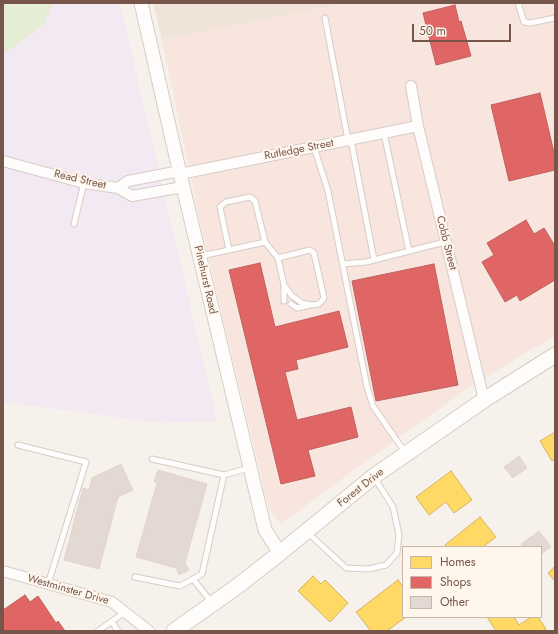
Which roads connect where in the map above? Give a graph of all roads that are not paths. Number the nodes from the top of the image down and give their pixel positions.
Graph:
1 (141, 3) edge
2 (518, 3) edge
3 (326, 18) dead end
4 (555, 18) edge
5 (411, 86) dead end
6 (418, 126) junction
7 (384, 133) junction
8 (350, 140) junction
9 (314, 147) junction
10 (3, 161) edge
11 (180, 172) junction
12 (84, 182) junction
13 (183, 187) junction
14 (118, 188) junction
15 (74, 224) dead end
16 (265, 242) junction
17 (446, 242) junction
18 (229, 250) junction
19 (409, 251) junction
20 (200, 256) junction
21 (278, 258) junction
22 (374, 260) junction
23 (343, 264) junction
24 (284, 285) junction
25 (284, 300) dead end
26 (291, 304) dead end
27 (311, 305) junction
28 (555, 355) edge
29 (484, 400) junction
30 (18, 445) dead end
31 (406, 454) junction
32 (152, 459) dead end
33 (250, 468) junction
34 (224, 475) junction
35 (374, 476) junction
36 (306, 531) junction
37 (280, 553) junction
38 (3, 571) edge
39 (135, 576) dead end
40 (193, 579) junction
41 (48, 584) junction
42 (212, 604) junction
43 (125, 612) junction
44 (112, 622) junction
45 (98, 631) edge
46 (118, 631) edge
47 (149, 631) edge
48 (174, 631) edge

1 - 11 street, Pinehurst Road
2 - 4 lane
3 - 8 lane
5 - 6 street, Cobb Street
6 - 7 street, Rutledge Street
6 - 17 street, Cobb Street
7 - 8 street, Rutledge Street
7 - 19 lane
8 - 9 street, Rutledge Street
8 - 22 lane
9 - 11 street, Rutledge Street
9 - 23 lane
10 - 12 street, Read Street
11 - 13 street, Pinehurst Road
11 - 14 street, Read Street
12 - 14 street, Read Street
12 - 15 lane
13 - 14 street
13 - 20 street, Pinehurst Road
16 - 18 lane
16 - 18 lane
16 - 21 lane
17 - 19 lane
17 - 29 street, Cobb Street
18 - 20 lane
19 - 22 lane
20 - 33 street, Pinehurst Road
21 - 24 lane
21 - 27 lane
22 - 23 lane
23 - 31 lane
24 - 25 lane
24 - 27 lane
26 - 27 lane
28 - 29 main road, Forest Drive
29 - 31 main road, Forest Drive
30 - 41 lane
31 - 35 main road, Forest Drive
32 - 34 lane
33 - 34 lane
33 - 37 street, Pinehurst Road
34 - 40 lane
35 - 36 main road, Forest Drive
35 - 36 lane
36 - 37 main road, Forest Drive
37 - 42 main road, Forest Drive
38 - 41 street, Westminster Drive
39 - 40 lane
40 - 42 lane
41 - 43 street, Westminster Drive
42 - 48 main road, Forest Drive
43 - 44 lane
43 - 47 street, Westminster Drive
44 - 45 lane
44 - 46 lane

